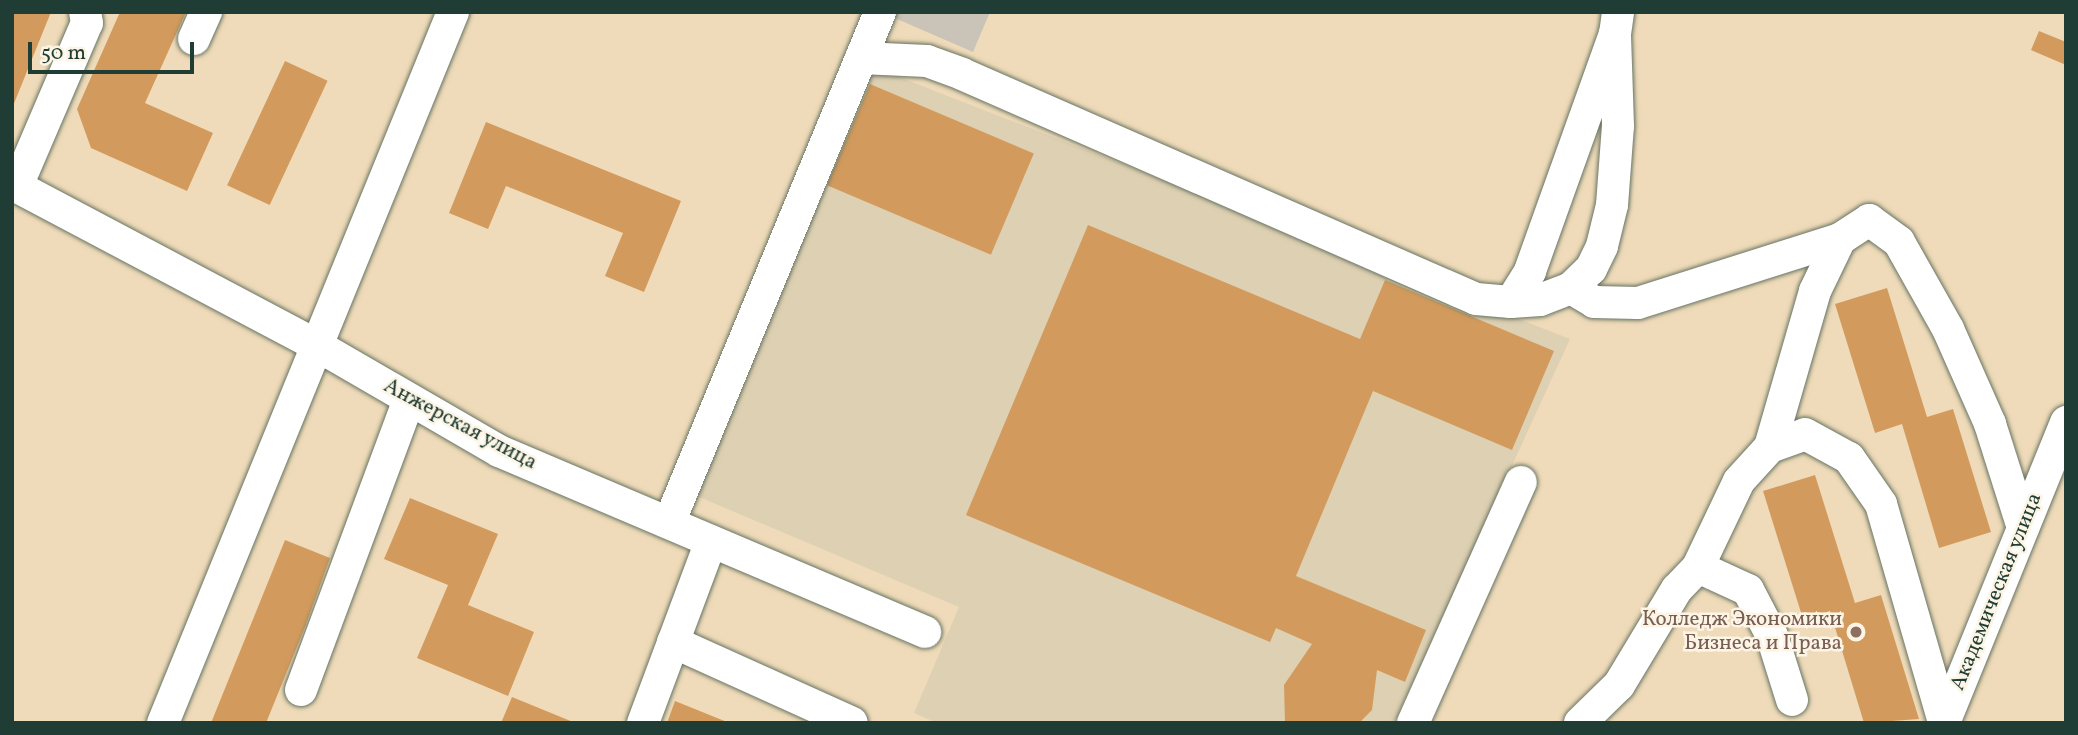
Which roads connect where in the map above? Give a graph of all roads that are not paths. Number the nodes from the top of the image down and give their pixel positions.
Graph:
1 (453, 12) edge
2 (880, 12) edge
3 (88, 16) edge
4 (1617, 23) edge
5 (861, 58) junction
6 (15, 185) edge
7 (1840, 239) junction
8 (1571, 288) junction
9 (1511, 302) junction
10 (318, 346) junction
11 (409, 399) junction
12 (2066, 422) edge
13 (1770, 447) junction
14 (1521, 482) dead end
15 (669, 523) junction
16 (2023, 528) junction
17 (711, 541) junction
18 (1698, 567) junction
19 (925, 632) dead end
20 (673, 642) junction
21 (301, 690) dead end
22 (1792, 700) dead end
23 (1944, 722) edge
24 (163, 723) edge
25 (643, 723) edge
26 (852, 723) edge
27 (1413, 723) edge
28 (1580, 723) edge

1 - 10 street
2 - 5 street
3 - 6 street
4 - 8 street
4 - 9 street
5 - 9 street
5 - 15 street
6 - 10 street, Анжерская улица
7 - 8 street
7 - 13 street
7 - 16 street
8 - 9 street
10 - 11 street, Анжерская улица
10 - 24 street
11 - 15 street, Анжерская улица
11 - 21 street
12 - 16 street, Академическая улица
13 - 18 street
13 - 23 street
14 - 27 street
15 - 17 street, Анжерская улица
16 - 23 street, Академическая улица
17 - 19 street, Анжерская улица
17 - 20 street
18 - 22 street
18 - 28 street
20 - 25 street
20 - 26 street

